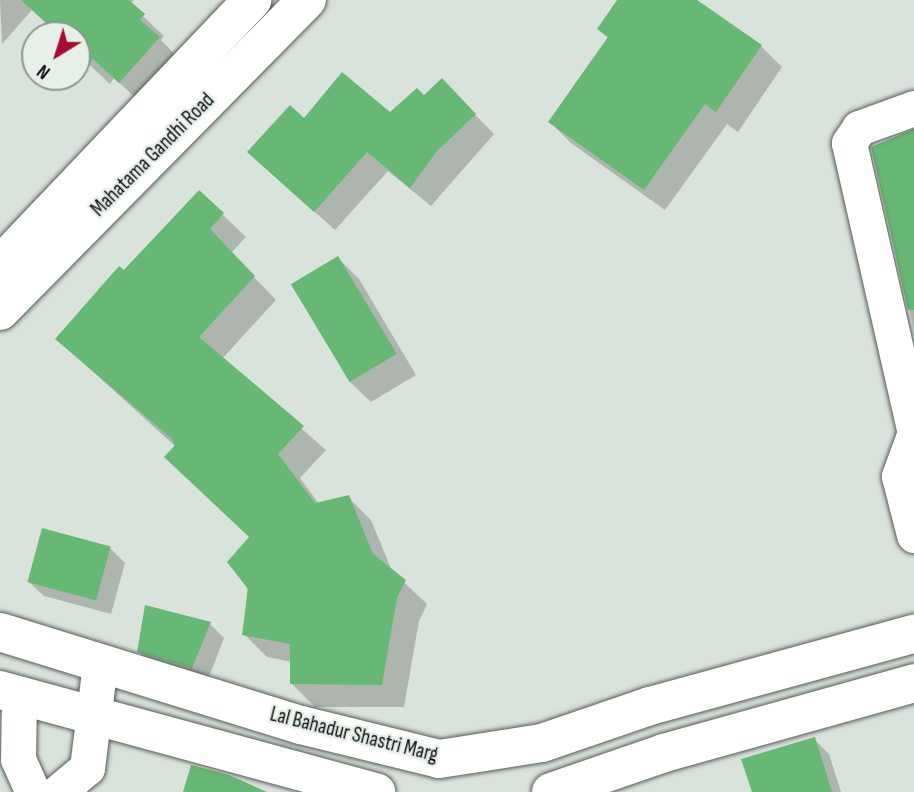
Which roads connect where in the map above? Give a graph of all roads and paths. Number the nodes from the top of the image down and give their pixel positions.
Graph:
1 (307, 0) edge
2 (236, 5) edge
3 (266, 41) junction
4 (914, 108) edge
5 (0, 265) edge
6 (0, 311) edge
7 (914, 433) edge
8 (914, 535) edge
9 (0, 632) edge
10 (914, 634) edge
11 (100, 663) junction
12 (914, 683) edge
13 (9, 693) edge
14 (96, 716) junction
15 (33, 792) edge
16 (58, 792) edge
17 (376, 792) edge
18 (551, 792) edge

1 - 3 main road, Mahatama Gandhi Road
2 - 3 street
2 - 5 main road, Mahatama Gandhi Road
3 - 6 main road, Mahatama Gandhi Road
4 - 7 street
7 - 8 street
9 - 11 main road, Lal Bahadur Shastri Marg
10 - 11 main road, Lal Bahadur Shastri Marg
11 - 14 street
12 - 18 main road
13 - 14 main road
13 - 15 street
14 - 16 street
14 - 17 main road

